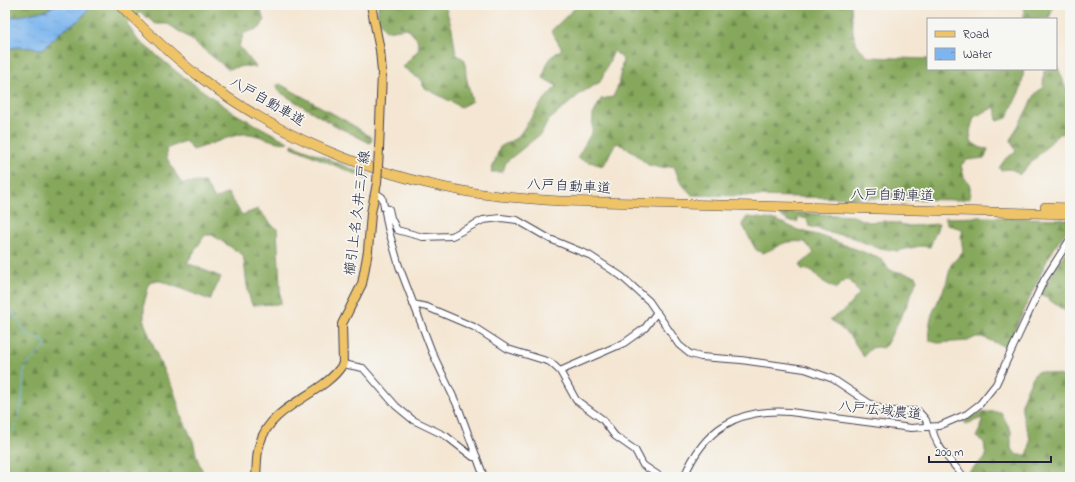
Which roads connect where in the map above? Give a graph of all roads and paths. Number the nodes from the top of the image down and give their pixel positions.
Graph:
1 (120, 5) edge
2 (125, 5) edge
3 (371, 5) edge
4 (140, 23) junction
5 (376, 193) junction
6 (384, 208) junction
7 (1070, 208) edge
8 (1070, 214) edge
9 (1070, 239) edge
10 (413, 304) junction
11 (658, 312) junction
12 (344, 364) junction
13 (560, 371) junction
14 (930, 427) junction
15 (477, 457) junction
16 (256, 477) edge
17 (484, 477) edge
18 (661, 477) edge
19 (684, 477) edge
20 (964, 477) edge

1 - 4 highway, 八戸自動車道
2 - 4 highway, 八戸自動車道
3 - 5 main road, 櫛引上名久井三戸線, bridge
4 - 7 highway, 八戸自動車道
4 - 8 highway, 八戸自動車道
5 - 6 street
5 - 12 main road, 櫛引上名久井三戸線
6 - 10 street
6 - 11 street
9 - 14 street, 八戸広域農道
10 - 13 street
10 - 15 street
11 - 13 street
11 - 14 street
12 - 15 street
12 - 16 main road
13 - 18 street
14 - 19 street, 八戸広域農道
14 - 20 street
15 - 17 street

